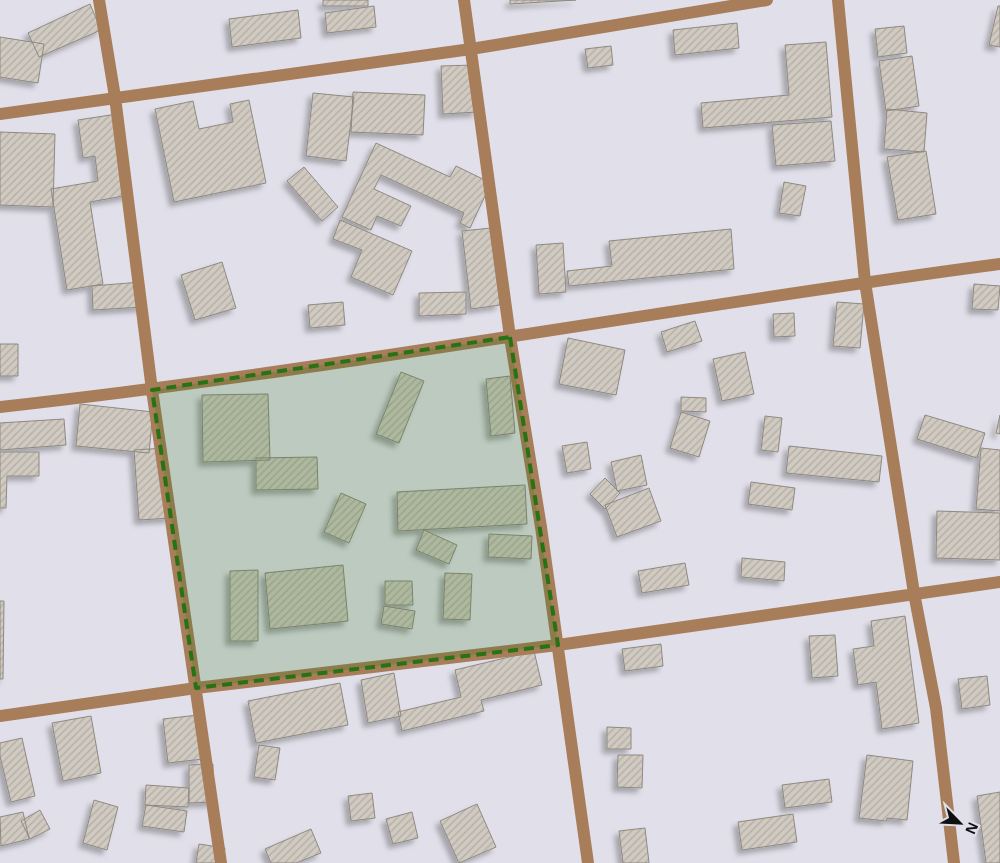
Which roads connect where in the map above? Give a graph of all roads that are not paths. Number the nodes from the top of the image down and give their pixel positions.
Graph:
1 (99, 0) edge
2 (464, 0) edge
3 (766, 0) edge
4 (838, 0) edge
5 (471, 49) junction
6 (116, 97) junction
7 (0, 114) edge
8 (1000, 264) edge
9 (865, 282) junction
10 (510, 337) junction
11 (152, 390) junction
12 (0, 407) edge
13 (1000, 582) edge
14 (914, 593) junction
15 (558, 645) junction
16 (196, 688) junction
17 (0, 716) edge
18 (222, 863) edge
19 (588, 863) edge
20 (954, 863) edge

1 - 6 street
2 - 5 street
3 - 5 street
4 - 9 street
5 - 6 street
5 - 10 street
6 - 7 street
6 - 11 street
8 - 9 street
9 - 10 street
9 - 14 street
10 - 11 street
10 - 15 street
11 - 12 street
11 - 16 street
13 - 14 street
14 - 15 street
14 - 20 street
15 - 16 street
15 - 19 street
16 - 17 street
16 - 18 street

